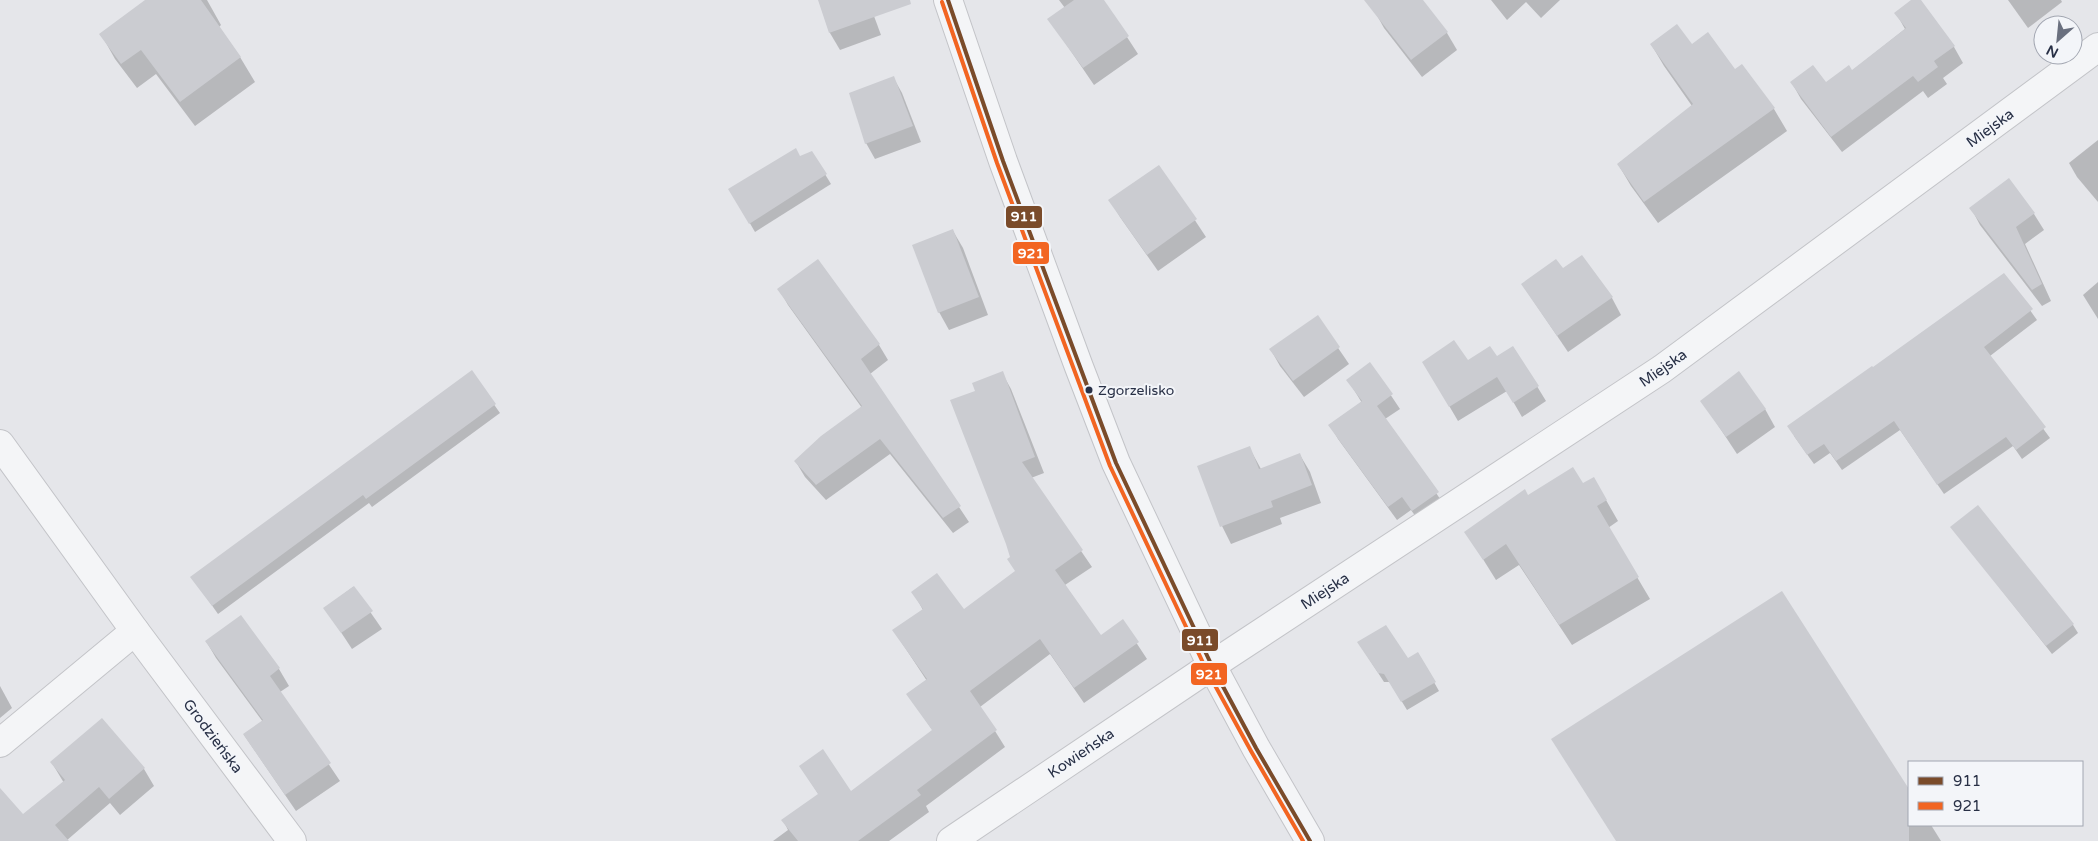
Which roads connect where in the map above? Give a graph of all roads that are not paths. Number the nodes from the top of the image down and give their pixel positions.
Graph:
1 (948, 0) edge
2 (2098, 47) edge
3 (0, 444) edge
4 (135, 631) junction
5 (1212, 666) junction
6 (0, 743) edge
7 (292, 841) edge
8 (951, 841) edge
9 (1310, 841) edge

1 - 5 street
2 - 5 street, Miejska
3 - 4 street, Grodzieńska
4 - 6 street
4 - 7 street, Grodzieńska
5 - 8 street, Kowieńska
5 - 9 street

